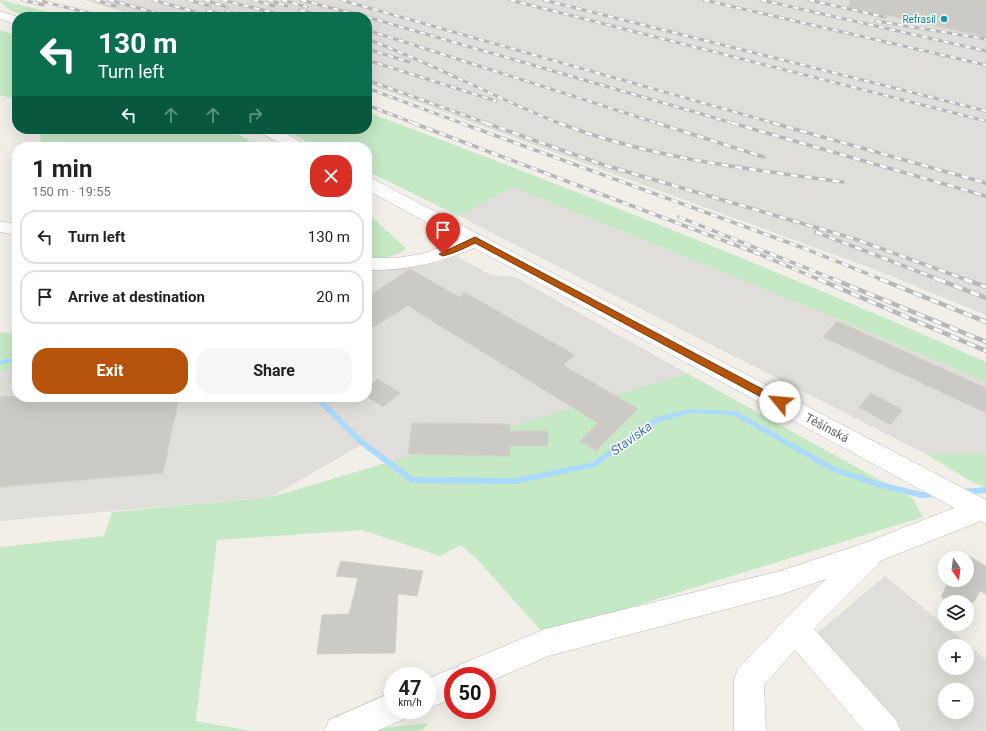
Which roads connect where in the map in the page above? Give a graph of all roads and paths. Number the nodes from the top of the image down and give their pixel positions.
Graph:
1 (0, 15) edge
2 (12, 19) edge
3 (274, 134) edge
4 (290, 142) edge
5 (372, 186) edge
6 (0, 227) edge
7 (12, 228) edge
8 (475, 240) junction
9 (372, 264) edge
10 (984, 511) edge
11 (872, 552) junction
12 (795, 629) junction
13 (489, 667) edge
14 (384, 712) edge
15 (340, 731) edge
16 (750, 731) edge
17 (885, 731) edge

1 - 2 street
3 - 4 street
5 - 8 street, Těšínská
6 - 7 street
8 - 9 street
8 - 10 street, Těšínská
10 - 11 street
11 - 12 street
11 - 13 street
12 - 16 street
12 - 17 street
14 - 15 street

